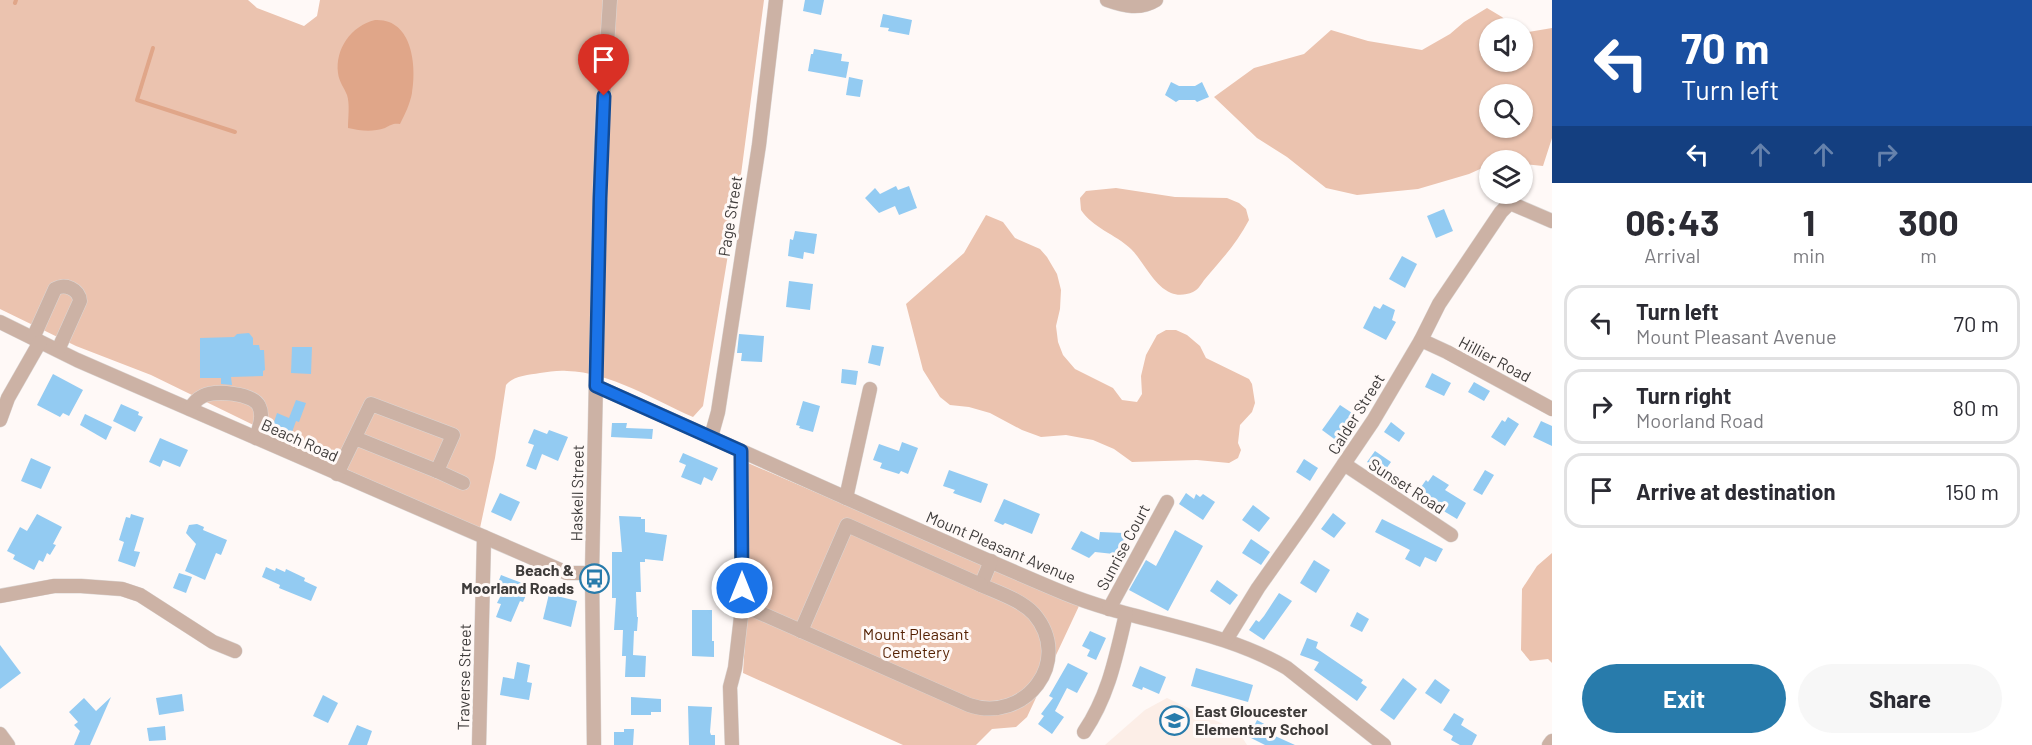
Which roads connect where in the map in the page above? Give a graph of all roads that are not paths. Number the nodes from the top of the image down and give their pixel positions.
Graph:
1 (610, 0) edge
2 (776, 0) edge
3 (1107, 0) edge
4 (1156, 0) edge
5 (1552, 221) edge
6 (0, 322) edge
7 (36, 340) junction
8 (1421, 340) junction
9 (58, 350) junction
10 (596, 386) junction
11 (870, 389) dead end
12 (190, 409) junction
13 (1552, 409) edge
14 (0, 420) edge
15 (711, 437) junction
16 (256, 438) junction
17 (355, 438) junction
18 (741, 451) junction
19 (1344, 464) junction
20 (437, 471) junction
21 (337, 474) junction
22 (463, 483) dead end
23 (846, 498) junction
24 (1167, 502) dead end
25 (1451, 535) dead end
26 (484, 537) junction
27 (992, 561) junction
28 (592, 573) junction
29 (981, 585) junction
30 (0, 596) edge
31 (742, 608) junction
32 (1109, 609) junction
33 (1126, 614) junction
34 (801, 631) junction
35 (1226, 640) junction
36 (235, 651) dead end
37 (1084, 732) dead end
38 (0, 734) edge
39 (1552, 741) edge
40 (8, 745) edge
41 (479, 745) edge
42 (594, 745) edge
43 (732, 745) edge
44 (1384, 745) edge
45 (1549, 745) edge

1 - 10 street, Haskell Street
2 - 15 street, Page Street
3 - 4 street
5 - 8 street, Calder Street
6 - 7 street, Beach Road
7 - 9 street, Beach Road
7 - 9 street
7 - 14 street
8 - 13 street, Hillier Road
8 - 19 street, Calder Street
9 - 12 street, Beach Road
10 - 15 street, Mount Pleasant Avenue
10 - 28 street, Haskell Street
11 - 23 street
12 - 16 street, Beach Road
12 - 16 street
15 - 18 street, Mount Pleasant Avenue
16 - 21 street, Beach Road
17 - 20 street
17 - 20 street
17 - 21 street
18 - 23 street, Mount Pleasant Avenue
18 - 31 street
19 - 25 street, Sunset Road
19 - 35 street, Calder Street
20 - 22 street
21 - 26 street, Beach Road
23 - 27 street, Mount Pleasant Avenue
24 - 32 street, Sunrise Court
26 - 28 street, Beach Road
26 - 41 street, Traverse Street
27 - 29 street
27 - 32 street, Mount Pleasant Avenue
28 - 42 street, Haskell Street
29 - 34 street
29 - 34 street
30 - 36 street
31 - 34 street
31 - 43 street
32 - 33 street, Mount Pleasant Avenue
33 - 35 street, Mount Pleasant Avenue
33 - 37 street
35 - 44 street, Mount Pleasant Avenue
38 - 40 street
39 - 45 street

